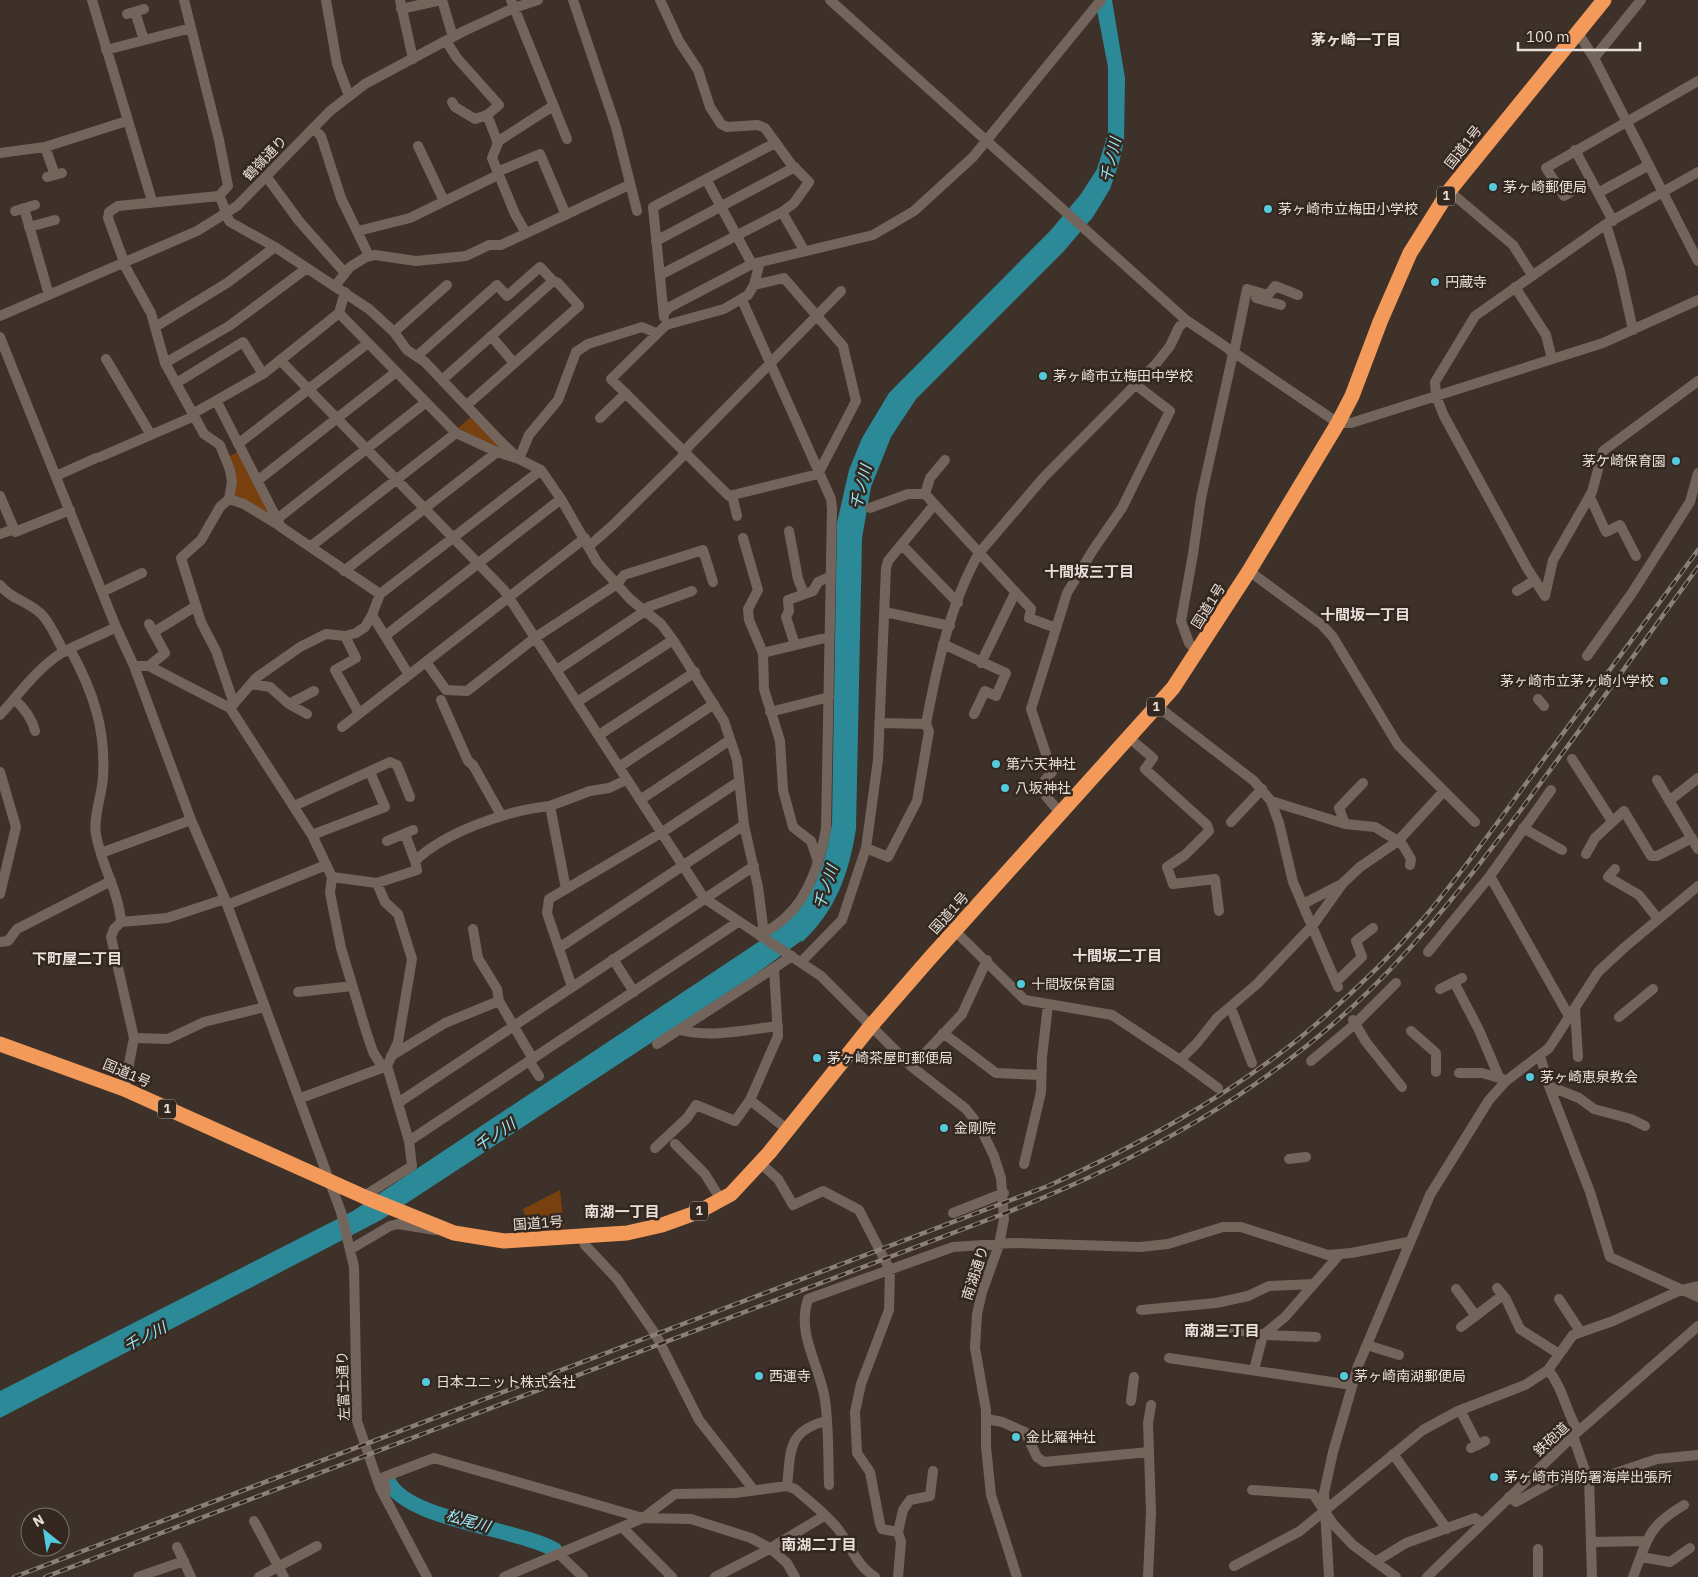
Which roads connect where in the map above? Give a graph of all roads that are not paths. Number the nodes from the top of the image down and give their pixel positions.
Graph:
1 (92, 0) edge
2 (184, 0) edge
3 (326, 0) edge
4 (442, 0) edge
5 (538, 0) edge
6 (573, 0) edge
7 (660, 0) edge
8 (830, 0) edge
9 (1101, 0) edge
10 (1604, 0) edge
11 (1641, 0) edge
12 (512, 4) edge
13 (400, 5) edge
14 (135, 12) dead end
15 (191, 28) junction
16 (1578, 33) junction
17 (449, 39) junction
18 (144, 40) junction
19 (106, 50) junction
20 (413, 58) junction
21 (1594, 58) junction
22 (1698, 82) edge
23 (349, 96) junction
24 (452, 102) dead end
25 (553, 106) junction
26 (487, 115) junction
27 (127, 121) junction
28 (1626, 123) junction
29 (314, 128) junction
30 (567, 139) dead end
31 (986, 140) junction
32 (497, 142) junction
33 (775, 143) junction
34 (418, 146) dead end
35 (45, 147) junction
36 (1575, 150) junction
37 (0, 153) edge
38 (1649, 165) junction
39 (795, 167) junction
40 (1698, 172) edge
41 (498, 173) junction
42 (55, 175) dead end
43 (266, 176) junction
44 (706, 179) junction
45 (1591, 180) junction
46 (629, 185) junction
47 (1449, 191) junction
48 (1598, 193) junction
49 (1663, 193) junction
50 (219, 196) junction
51 (152, 201) junction
52 (444, 202) junction
53 (35, 205) dead end
54 (721, 207) junction
55 (637, 211) dead end
56 (782, 212) junction
57 (566, 215) junction
58 (226, 216) junction
59 (55, 220) dead end
60 (1609, 223) junction
61 (29, 227) junction
62 (358, 231) junction
63 (526, 234) junction
64 (736, 236) junction
65 (656, 241) junction
66 (275, 247) junction
67 (804, 250) junction
68 (1696, 255) edge
69 (370, 256) junction
70 (124, 262) junction
71 (756, 263) junction
72 (307, 268) junction
73 (345, 273) junction
74 (660, 275) junction
75 (1532, 275) junction
76 (553, 282) junction
77 (447, 285) dead end
78 (754, 285) junction
79 (335, 286) junction
80 (1515, 287) junction
81 (345, 292) junction
82 (841, 292) dead end
83 (49, 295) junction
84 (1246, 295) junction
85 (1298, 295) dead end
86 (742, 300) junction
87 (1698, 300) edge
88 (1281, 305) dead end
89 (664, 313) junction
90 (339, 314) junction
91 (0, 316) edge
92 (817, 316) junction
93 (1186, 320) junction
94 (666, 325) junction
95 (155, 327) junction
96 (1633, 330) junction
97 (394, 332) junction
98 (656, 332) junction
99 (491, 336) junction
100 (0, 337) edge
101 (368, 343) junction
102 (1231, 352) junction
103 (417, 356) junction
104 (106, 359) dead end
105 (1552, 359) junction
106 (280, 360) junction
107 (166, 363) junction
108 (514, 363) junction
109 (769, 364) junction
110 (396, 372) junction
111 (263, 374) junction
112 (442, 380) junction
113 (1698, 381) edge
114 (178, 382) junction
115 (1136, 386) junction
116 (310, 389) junction
117 (626, 393) junction
118 (1436, 396) junction
119 (217, 402) junction
120 (425, 403) junction
121 (467, 405) junction
122 (194, 413) junction
123 (600, 418) dead end
124 (337, 419) junction
125 (1338, 424) junction
126 (456, 433) junction
127 (151, 434) junction
128 (238, 444) junction
129 (368, 449) junction
130 (497, 452) junction
131 (684, 452) junction
132 (519, 459) junction
133 (945, 460) dead end
134 (540, 470) junction
135 (1698, 473) edge
136 (818, 474) junction
137 (56, 476) junction
138 (397, 479) junction
139 (257, 481) junction
140 (925, 494) junction
141 (732, 495) junction
142 (0, 496) edge
143 (1590, 497) junction
144 (228, 499) junction
145 (562, 499) junction
146 (934, 505) junction
147 (870, 508) dead end
148 (426, 509) junction
149 (70, 510) junction
150 (737, 516) dead end
151 (279, 523) junction
152 (14, 529) junction
153 (789, 531) dead end
154 (0, 534) edge
155 (454, 538) junction
156 (744, 538) dead end
157 (586, 542) junction
158 (902, 545) junction
159 (310, 547) junction
160 (979, 553) junction
161 (1636, 556) dead end
162 (479, 564) junction
163 (344, 571) junction
164 (1249, 571) junction
165 (142, 573) dead end
166 (829, 577) junction
167 (1535, 580) junction
168 (714, 582) dead end
169 (617, 584) junction
170 (0, 585) edge
171 (692, 591) dead end
172 (1517, 591) dead end
173 (102, 592) junction
174 (1016, 593) junction
175 (380, 594) junction
176 (804, 594) junction
177 (509, 597) junction
178 (958, 603) junction
179 (196, 606) junction
180 (645, 611) junction
181 (885, 612) junction
182 (372, 615) junction
183 (950, 626) junction
184 (116, 627) junction
185 (1056, 628) junction
186 (345, 636) junction
187 (385, 636) junction
188 (829, 636) junction
189 (536, 638) junction
190 (673, 640) junction
191 (943, 644) junction
192 (795, 645) junction
193 (67, 651) junction
194 (1198, 652) junction
195 (763, 653) junction
196 (1587, 656) dead end
197 (426, 662) junction
198 (981, 664) junction
199 (134, 666) junction
200 (149, 666) junction
201 (557, 670) junction
202 (695, 672) junction
203 (409, 675) junction
204 (252, 684) junction
205 (314, 691) dead end
206 (829, 697) junction
207 (14, 699) junction
208 (441, 700) dead end
209 (577, 702) junction
210 (289, 704) junction
211 (714, 704) junction
212 (232, 706) junction
213 (1157, 706) junction
214 (770, 712) junction
215 (359, 713) junction
216 (307, 714) dead end
217 (974, 714) dead end
218 (0, 715) edge
219 (879, 723) junction
220 (926, 724) junction
221 (342, 726) dead end
222 (34, 731) dead end
223 (599, 735) junction
224 (1128, 738) junction
225 (730, 740) junction
226 (1572, 759) dead end
227 (619, 767) junction
228 (0, 772) edge
229 (370, 772) junction
230 (1698, 778) edge
231 (626, 780) junction
232 (1657, 780) dead end
233 (738, 782) junction
234 (1362, 783) dead end
235 (1262, 789) junction
236 (1444, 790) junction
237 (1551, 790) dead end
238 (410, 797) dead end
239 (640, 800) junction
240 (1271, 801) junction
241 (1669, 801) junction
242 (294, 806) junction
243 (550, 806) junction
244 (1060, 813) junction
245 (501, 815) junction
246 (191, 820) junction
247 (1612, 821) junction
248 (1231, 822) dead end
249 (1475, 822) dead end
250 (1345, 824) junction
251 (744, 825) junction
252 (1523, 828) junction
253 (661, 833) junction
254 (312, 835) junction
255 (1692, 838) junction
256 (1398, 840) junction
257 (388, 841) dead end
258 (866, 848) junction
259 (1698, 849) edge
260 (1562, 850) dead end
261 (101, 853) junction
262 (1586, 854) dead end
263 (415, 861) junction
264 (818, 862) junction
265 (326, 865) junction
266 (1410, 865) dead end
267 (754, 866) junction
268 (682, 867) junction
269 (1490, 876) junction
270 (1609, 876) dead end
271 (332, 877) junction
272 (111, 881) junction
273 (376, 883) junction
274 (1343, 884) junction
275 (1698, 886) edge
276 (566, 889) junction
277 (0, 893) edge
278 (704, 898) junction
279 (226, 902) junction
280 (1303, 904) junction
281 (1219, 911) dead end
282 (1658, 919) junction
283 (121, 922) junction
284 (738, 922) junction
285 (1312, 925) junction
286 (1373, 928) dead end
287 (473, 929) dead end
288 (954, 930) junction
289 (760, 936) junction
290 (0, 942) edge
291 (559, 948) junction
292 (1428, 952) dead end
293 (792, 956) junction
294 (613, 960) junction
295 (987, 960) junction
296 (801, 962) junction
297 (774, 968) junction
298 (1396, 983) dead end
299 (352, 986) junction
300 (572, 987) junction
301 (1440, 989) dead end
302 (1652, 989) dead end
303 (298, 992) dead end
304 (634, 992) junction
305 (499, 1001) junction
306 (1048, 1005) junction
307 (266, 1007) junction
308 (1231, 1008) junction
309 (1573, 1013) junction
310 (1619, 1017) dead end
311 (1354, 1022) junction
312 (513, 1026) junction
313 (778, 1026) junction
314 (870, 1027) junction
315 (680, 1030) junction
316 (944, 1033) junction
317 (1414, 1037) dead end
318 (134, 1038) junction
319 (0, 1044) edge
320 (657, 1044) dead end
321 (1540, 1056) junction
322 (1578, 1057) dead end
323 (531, 1060) junction
324 (1180, 1060) junction
325 (1311, 1061) dead end
326 (1252, 1062) dead end
327 (387, 1064) junction
328 (912, 1067) junction
329 (1436, 1072) dead end
330 (1459, 1073) dead end
331 (1041, 1075) junction
332 (539, 1076) dead end
333 (1503, 1079) junction
334 (1549, 1086) junction
335 (1402, 1087) dead end
336 (1218, 1088) dead end
337 (124, 1089) junction
338 (301, 1098) junction
339 (750, 1100) junction
340 (398, 1103) junction
341 (1645, 1126) dead end
342 (788, 1130) junction
343 (409, 1141) junction
344 (675, 1144) dead end
345 (655, 1148) dead end
346 (1306, 1157) dead end
347 (1289, 1159) dead end
348 (760, 1163) junction
349 (1024, 1164) dead end
350 (331, 1182) junction
351 (1004, 1194) junction
352 (365, 1197) junction
353 (721, 1200) junction
354 (953, 1213) dead end
355 (454, 1233) junction
356 (582, 1236) junction
357 (1408, 1242) junction
358 (999, 1245) junction
359 (351, 1248) junction
360 (1340, 1254) junction
361 (890, 1270) junction
362 (1314, 1284) junction
363 (1698, 1286) edge
364 (1456, 1289) dead end
365 (1681, 1290) junction
366 (1698, 1297) edge
367 (1559, 1299) dead end
368 (1141, 1310) dead end
369 (1476, 1316) junction
370 (1698, 1326) edge
371 (1461, 1327) dead end
372 (1580, 1331) junction
373 (1222, 1334) dead end
374 (1262, 1335) junction
375 (1316, 1337) dead end
376 (1367, 1345) junction
377 (1559, 1354) junction
378 (1399, 1356) dead end
379 (1169, 1358) dead end
380 (1254, 1370) junction
381 (1548, 1370) junction
382 (1134, 1377) dead end
383 (1352, 1385) junction
384 (1131, 1400) dead end
385 (1151, 1405) dead end
386 (1460, 1410) junction
387 (987, 1419) junction
388 (826, 1421) junction
389 (1576, 1433) junction
390 (1478, 1445) dead end
391 (1149, 1452) junction
392 (1394, 1454) junction
393 (1698, 1455) edge
394 (933, 1471) dead end
395 (1589, 1477) junction
396 (828, 1485) dead end
397 (787, 1486) junction
398 (753, 1489) junction
399 (1252, 1490) dead end
400 (385, 1497) junction
401 (1509, 1497) junction
402 (1684, 1505) dead end
403 (1325, 1511) junction
404 (824, 1516) junction
405 (643, 1518) junction
406 (254, 1521) dead end
407 (1482, 1523) junction
408 (622, 1527) junction
409 (1447, 1529) junction
410 (898, 1532) junction
411 (1647, 1541) junction
412 (1592, 1542) junction
413 (317, 1546) dead end
414 (177, 1547) dead end
415 (770, 1548) junction
416 (1690, 1548) dead end
417 (1538, 1549) dead end
418 (559, 1554) junction
419 (1641, 1557) junction
420 (184, 1561) junction
421 (1375, 1562) junction
422 (1234, 1566) dead end
423 (279, 1567) junction
424 (138, 1577) edge
425 (192, 1577) edge
426 (259, 1577) edge
427 (284, 1577) edge
428 (427, 1577) edge
429 (504, 1577) edge
430 (583, 1577) edge
431 (672, 1577) edge
432 (715, 1577) edge
433 (795, 1577) edge
434 (875, 1577) edge
435 (898, 1577) edge
436 (1016, 1577) edge
437 (1148, 1577) edge
438 (1329, 1577) edge
439 (1396, 1577) edge
440 (1427, 1577) edge
441 (1538, 1577) edge
442 (1592, 1577) edge
443 (1633, 1577) edge

1 - 19 street
2 - 15 street
3 - 23 street
4 - 13 street
4 - 17 street
5 - 12 street, 鶴嶺通り
6 - 46 street
7 - 33 street
8 - 31 street
9 - 31 street
10 - 16 highway, 国道1号 / 1
11 - 21 street
12 - 17 street, 鶴嶺通り
12 - 25 street
13 - 20 street
14 - 18 street
15 - 18 street
15 - 50 street
16 - 21 street
16 - 47 highway, 国道1号 / 1
17 - 20 street, 鶴嶺通り
17 - 26 street
18 - 19 street
19 - 27 street
20 - 23 street, 鶴嶺通り
21 - 28 street
22 - 28 street
23 - 29 street, 鶴嶺通り
24 - 26 street
25 - 30 street
25 - 32 street
26 - 32 street
27 - 35 street
27 - 51 street
28 - 36 street
28 - 38 street
29 - 43 street, 鶴嶺通り
29 - 62 street
31 - 67 street
31 - 93 street
32 - 41 street
33 - 39 street
33 - 44 street
34 - 52 street
35 - 37 street
35 - 42 street
36 - 45 street
36 - 45 street
38 - 48 street
38 - 49 street
39 - 54 street
39 - 56 street
40 - 49 street
41 - 52 street
41 - 57 street
41 - 63 street
43 - 58 street, 鶴嶺通り
43 - 73 street
44 - 54 street
44 - 65 street
45 - 48 street
46 - 55 street
46 - 57 street
47 - 75 street
47 - 125 highway, 国道1号 / 1
48 - 60 street
49 - 60 street
49 - 68 street
50 - 51 street
50 - 58 street
51 - 70 street
52 - 62 street
53 - 61 street
54 - 64 street
54 - 65 street
56 - 64 street
56 - 67 street
57 - 63 street
58 - 66 street
58 - 70 street, 鶴嶺通り
59 - 61 street
60 - 75 street
60 - 96 street
61 - 83 street
62 - 69 street
63 - 69 street
64 - 71 street
64 - 74 street
65 - 74 street
66 - 72 street
66 - 95 street
67 - 71 street
69 - 73 street
70 - 83 street, 鶴嶺通り
70 - 95 street
71 - 78 street
71 - 89 street
72 - 79 street
72 - 107 street
73 - 79 street
74 - 89 street
75 - 80 street
76 - 99 street
76 - 103 street
76 - 108 street
77 - 97 street
78 - 86 street
78 - 92 street
79 - 81 street
80 - 105 street
80 - 118 street
81 - 90 street
81 - 97 street
82 - 92 street
83 - 91 street, 鶴嶺通り
84 - 85 street
84 - 88 street
84 - 102 street
86 - 94 street
86 - 109 street
87 - 96 street
89 - 94 street
90 - 101 street
90 - 106 street
92 - 109 street
92 - 136 street
93 - 102 street
93 - 115 street
94 - 98 street
95 - 107 street
96 - 105 street
97 - 103 street
98 - 117 street
98 - 132 street
99 - 108 street
99 - 112 street
100 - 137 street, 左富士通り
101 - 110 street
101 - 116 street
102 - 125 street
102 - 194 street
103 - 112 street
104 - 127 street
105 - 118 street
106 - 111 street
106 - 116 street, 南湖通り
107 - 114 street
108 - 121 street
109 - 131 street
109 - 136 street
110 - 120 street
110 - 124 street
111 - 114 street
111 - 119 street
112 - 121 street
113 - 143 street
114 - 122 street
115 - 160 street
115 - 185 street
116 - 124 street, 南湖通り
116 - 128 street
117 - 123 street
117 - 131 street
118 - 125 street
118 - 167 street
119 - 122 street
119 - 128 street
120 - 126 street
120 - 129 street
121 - 132 street
122 - 127 street
122 - 144 street
124 - 129 street, 南湖通り
124 - 139 street
125 - 164 highway, 国道1号 / 1
126 - 130 street
126 - 138 street
127 - 137 street
128 - 139 street
129 - 138 street, 南湖通り
129 - 151 street
130 - 132 street
130 - 148 street
131 - 141 street
131 - 157 street
132 - 134 street
133 - 140 street
134 - 145 street
134 - 155 street
135 - 196 street
136 - 141 street
136 - 166 street
137 - 149 street, 左富士通り
138 - 148 street, 南湖通り
138 - 159 street
139 - 151 street
140 - 146 street
140 - 147 street
141 - 150 street
142 - 152 street
143 - 161 street
143 - 167 street
144 - 151 street
144 - 179 street
145 - 157 street
145 - 162 street
146 - 158 street
146 - 160 street
148 - 155 street, 南湖通り
148 - 163 street
149 - 152 street
149 - 173 street, 左富士通り
151 - 159 street
152 - 154 street
153 - 176 street
155 - 162 street, 南湖通り
155 - 175 street
156 - 195 street
157 - 169 street
157 - 177 street
158 - 178 street
158 - 181 street
159 - 163 street
160 - 174 street
160 - 178 street
162 - 177 street, 南湖通り
162 - 187 street
163 - 175 street
164 - 194 highway, 国道1号 / 1
164 - 236 street
165 - 173 street
166 - 176 street
166 - 188 street
167 - 172 street
168 - 169 street
169 - 180 street
169 - 189 street
170 - 193 street
171 - 180 street
173 - 184 street, 左富士通り
174 - 185 street
174 - 198 street
175 - 182 street
176 - 192 street
177 - 189 street, 南湖通り
177 - 197 street
178 - 183 street
179 - 200 street
179 - 212 street
180 - 190 street
180 - 201 street
181 - 183 street
181 - 219 street
182 - 186 street
182 - 187 street
183 - 191 street
184 - 193 street
184 - 199 street, 左富士通り
185 - 244 street
186 - 204 street
186 - 215 street
187 - 203 street
188 - 192 street
188 - 206 street
189 - 197 street
189 - 201 street, 南湖通り
190 - 202 street
190 - 209 street
191 - 198 street
191 - 220 street
192 - 195 street
193 - 207 street
193 - 261 street
194 - 213 highway, 国道1号 / 1
195 - 214 street
197 - 203 street
198 - 217 street
199 - 200 street
199 - 246 street, 左富士通り
200 - 212 street
201 - 209 street, 南湖通り
202 - 211 street
202 - 223 street
203 - 215 street
204 - 210 street
204 - 212 street
205 - 210 street
206 - 214 street
206 - 264 street
207 - 218 street
207 - 222 street
208 - 245 street
209 - 223 street, 南湖通り
210 - 216 street
211 - 225 street
211 - 227 street
212 - 242 street
213 - 224 highway, 国道1号 / 1
213 - 235 street
214 - 264 street
215 - 221 street
219 - 220 street
219 - 258 street
220 - 258 street
223 - 227 street, 南湖通り
224 - 244 highway, 国道1号 / 1
224 - 281 street
225 - 233 street
225 - 239 street
226 - 247 street
227 - 231 street, 南湖通り
228 - 277 street
229 - 238 street
229 - 242 street
229 - 254 street
230 - 241 street
231 - 239 street, 南湖通り
231 - 243 street
232 - 241 street
233 - 251 street
233 - 253 street
234 - 250 street
235 - 240 street
235 - 248 street
236 - 249 street
236 - 256 street
237 - 252 street
239 - 253 street, 南湖通り
240 - 250 street
240 - 280 street
241 - 255 street
242 - 254 street
243 - 245 street
243 - 276 street
244 - 288 highway, 国道1号 / 1
245 - 263 street
246 - 261 street
246 - 279 street, 左富士通り
247 - 255 street
247 - 262 street
250 - 256 street
251 - 267 street
251 - 268 street
252 - 260 street
252 - 269 street
253 - 268 street, 南湖通り
253 - 276 street
254 - 265 street
255 - 259 street
256 - 266 street
256 - 274 street
257 - 263 street
258 - 296 street
261 - 272 street
263 - 273 street
264 - 289 street
265 - 271 street
265 - 279 street
267 - 278 street
267 - 289 street
268 - 278 street, 南湖通り
268 - 291 street
269 - 292 street
269 - 309 street
270 - 282 street
271 - 273 street
271 - 299 street
272 - 283 street
272 - 290 street
273 - 327 street
274 - 280 street
274 - 285 street
275 - 282 street
276 - 291 street
278 - 284 street, 南湖通り
278 - 294 street
279 - 283 street
279 - 307 street, 左富士通り
280 - 285 street
282 - 309 street
283 - 318 street
284 - 289 street, 南湖通り
284 - 304 street
285 - 286 street
285 - 308 street
287 - 305 street
288 - 295 street
288 - 314 highway, 国道1号 / 1
289 - 293 street, 南湖通り
291 - 300 street
293 - 296 street, 南湖通り
293 - 297 street
294 - 300 street
294 - 304 street
295 - 306 street
295 - 316 street
296 - 314 street, 南湖通り
297 - 313 street
297 - 315 street
298 - 311 street
299 - 303 street
299 - 327 street
300 - 312 street
301 - 333 street
302 - 310 street
304 - 323 street
305 - 312 street
305 - 327 street
306 - 324 street
306 - 331 street
307 - 318 street
307 - 338 street, 左富士通り
308 - 324 street
308 - 326 street
309 - 321 street
309 - 322 street
311 - 325 street
311 - 335 street
312 - 323 street
312 - 340 street
313 - 315 street
313 - 339 street
314 - 328 street, 南湖通り
314 - 342 highway, 国道1号 / 1
315 - 320 street
316 - 328 street
316 - 331 street
317 - 329 street
318 - 337 street
319 - 337 highway, 国道1号 / 1
321 - 333 street
321 - 334 street
323 - 332 street
323 - 343 street
324 - 336 street
327 - 338 street
327 - 340 street
328 - 351 street, 南湖通り
330 - 333 street
331 - 349 street
333 - 357 street
334 - 341 street
334 - 365 street
337 - 350 highway, 国道1号 / 1
338 - 350 street, 左富士通り
339 - 342 street
339 - 345 street
340 - 343 street
342 - 348 highway, 国道1号 / 1
343 - 352 street
344 - 353 street
346 - 347 street
348 - 353 highway, 国道1号 / 1
348 - 361 street
350 - 352 highway, 国道1号 / 1
350 - 359 street, 左富士通り
351 - 354 street
351 - 358 street, 南湖通り
352 - 355 highway, 国道1号 / 1
353 - 356 highway, 国道1号 / 1
355 - 356 highway, 国道1号 / 1
355 - 359 street
356 - 398 street
357 - 360 street
357 - 376 street
358 - 360 street
358 - 361 street
358 - 387 street, 南湖通り
359 - 400 street, 左富士通り
360 - 362 street
361 - 388 street
361 - 410 street
362 - 368 street
362 - 374 street
363 - 365 street
364 - 369 street
365 - 366 street
365 - 372 street
367 - 372 street
369 - 371 street
369 - 377 street
370 - 389 street, 鉄砲道
372 - 377 street
373 - 374 street
374 - 375 street
374 - 380 street
376 - 378 street
376 - 383 street
377 - 381 street
379 - 380 street
380 - 383 street
381 - 386 street
381 - 389 street
382 - 384 street
383 - 403 street
385 - 391 street
386 - 390 street
386 - 392 street
387 - 391 street
387 - 436 street, 南湖通り
388 - 396 street
388 - 397 street
389 - 395 street
389 - 401 street, 鉄砲道
391 - 437 street
392 - 403 street
392 - 409 street
393 - 395 street
394 - 410 street
395 - 401 street
395 - 412 street
397 - 398 street
397 - 404 street
398 - 405 street
399 - 403 street
400 - 405 street
400 - 428 street, 左富士通り
401 - 407 street, 鉄砲道
402 - 411 street
403 - 421 street
403 - 422 street
403 - 438 street
404 - 415 street
404 - 434 street
405 - 408 street
405 - 415 street
406 - 423 street
407 - 409 street
407 - 440 street, 鉄砲道
408 - 418 street
408 - 431 street
409 - 421 street
410 - 435 street
411 - 412 street
411 - 419 street
412 - 442 street
413 - 423 street
414 - 420 street
415 - 432 street
415 - 433 street
416 - 419 street
417 - 441 street
418 - 429 street
418 - 430 street
419 - 443 street
420 - 424 street
420 - 425 street
421 - 439 street
423 - 426 street
423 - 427 street

